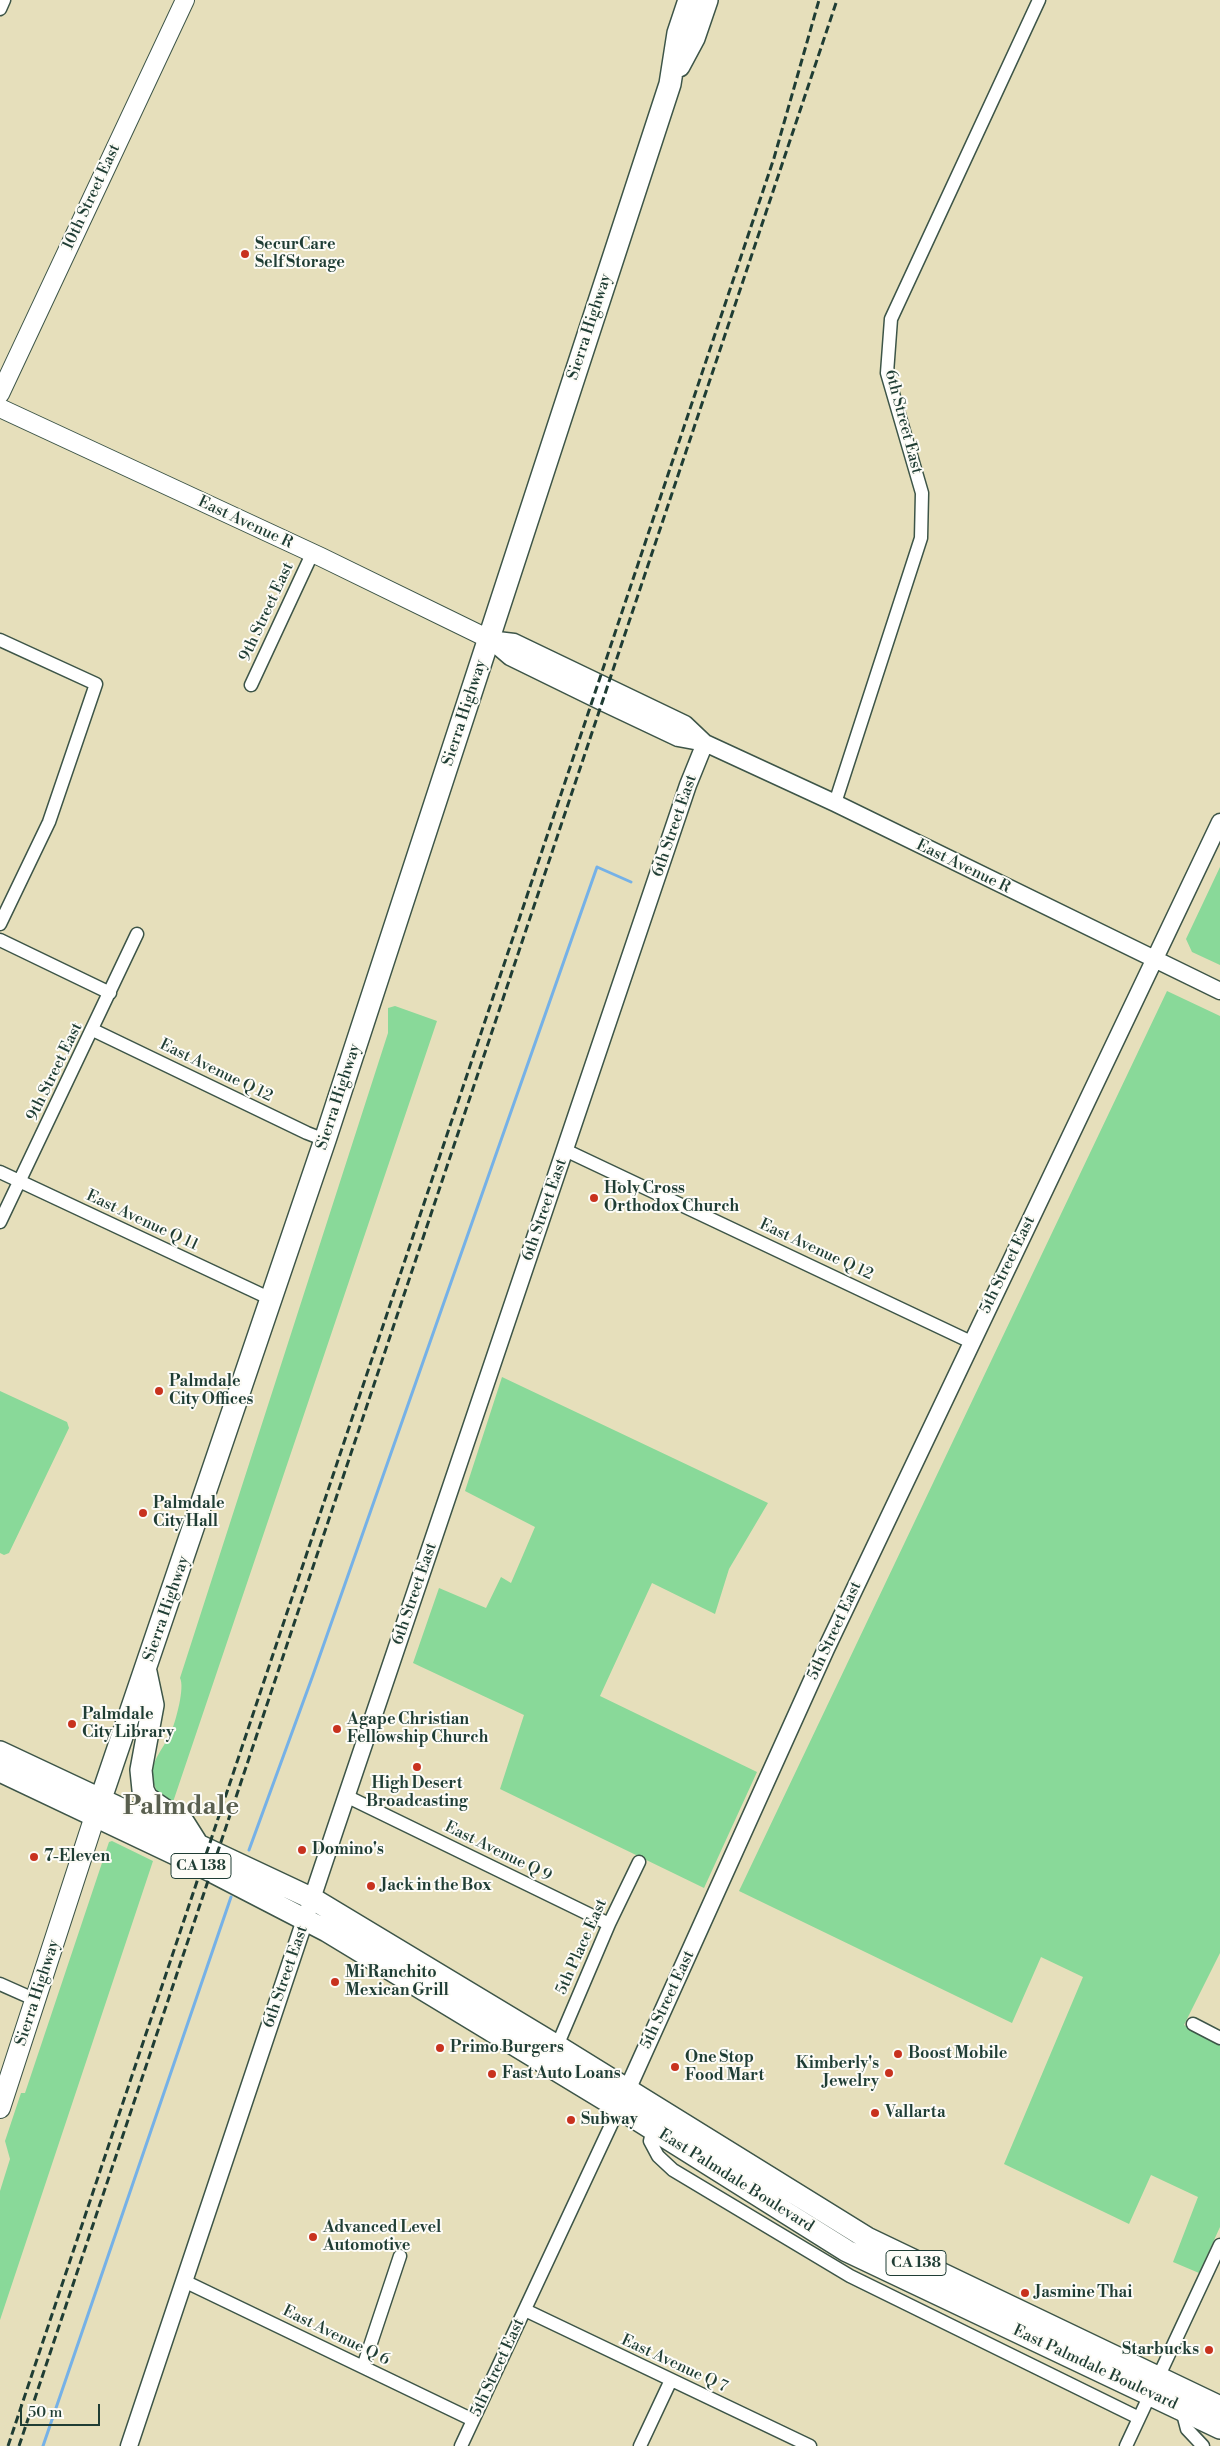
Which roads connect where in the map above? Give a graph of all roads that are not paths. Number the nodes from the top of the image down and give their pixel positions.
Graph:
1 (4, 0) edge
2 (185, 0) edge
3 (689, 0) edge
4 (707, 0) edge
5 (1040, 0) edge
6 (0, 9) edge
7 (670, 84) junction
8 (0, 394) edge
9 (0, 408) edge
10 (312, 554) junction
11 (489, 639) junction
12 (0, 640) edge
13 (251, 685) dead end
14 (705, 742) junction
15 (835, 803) junction
16 (1220, 822) edge
17 (0, 924) edge
18 (137, 934) dead end
19 (0, 940) edge
20 (1154, 960) junction
21 (1220, 992) edge
22 (110, 993) junction
23 (93, 1030) junction
24 (325, 1140) junction
25 (565, 1150) junction
26 (0, 1172) edge
27 (20, 1181) junction
28 (0, 1222) edge
29 (271, 1299) junction
30 (972, 1342) junction
31 (146, 1672) junction
32 (0, 1752) edge
33 (0, 1771) edge
34 (346, 1796) junction
35 (98, 1808) junction
36 (198, 1844) junction
37 (639, 1862) dead end
38 (313, 1898) junction
39 (306, 1919) junction
40 (609, 1924) junction
41 (0, 1984) edge
42 (36, 2000) junction
43 (1193, 2024) dead end
44 (1220, 2038) edge
45 (557, 2046) junction
46 (623, 2099) junction
47 (0, 2108) edge
48 (653, 2128) junction
49 (1220, 2244) edge
50 (400, 2256) dead end
51 (184, 2281) junction
52 (524, 2310) junction
53 (363, 2367) junction
54 (671, 2380) junction
55 (1154, 2386) junction
56 (1220, 2406) edge
57 (1182, 2410) junction
58 (1139, 2418) junction
59 (473, 2420) junction
60 (1220, 2428) edge
61 (129, 2446) edge
62 (461, 2446) edge
63 (640, 2446) edge
64 (810, 2446) edge
65 (1126, 2446) edge
66 (1203, 2446) edge

1 - 6 street
2 - 8 main road, 10th Street East
3 - 7 highway, Sierra Highway
4 - 7 highway, Sierra Highway
5 - 15 street, 6th Street East
7 - 11 highway, Sierra Highway
9 - 10 main road, East Avenue R
10 - 11 main road, East Avenue R
10 - 13 street, 9th Street East
11 - 14 street, East Avenue R
11 - 24 highway, Sierra Highway
12 - 17 street
14 - 15 street, East Avenue R
14 - 25 street, 6th Street East
15 - 20 street, East Avenue R
16 - 20 street, 5th Street East
18 - 22 street, 9th Street East
19 - 22 street
20 - 21 street, East Avenue R
20 - 30 street, 5th Street East
22 - 23 street, 9th Street East
23 - 24 street, East Avenue Q 12
23 - 27 street, 9th Street East
24 - 29 highway, Sierra Highway
25 - 30 street, East Avenue Q 12
25 - 34 street, 6th Street East
26 - 27 street, East Avenue Q 11
27 - 28 street, 9th Street East
27 - 29 street, East Avenue Q 11
29 - 31 highway, Sierra Highway
30 - 46 street, 5th Street East
31 - 35 highway, Sierra Highway
31 - 36 highway
32 - 35 highway, East Palmdale Boulevard / CA 138
33 - 35 highway, East Palmdale Boulevard / CA 138
34 - 38 street, 6th Street East
34 - 40 street, East Avenue Q 9
35 - 36 highway, East Palmdale Boulevard / CA 138
35 - 39 highway, East Palmdale Boulevard / CA 138
35 - 42 main road, Sierra Highway
36 - 38 highway, East Palmdale Boulevard / CA 138
37 - 40 street, 5th Place East
38 - 39 street, 6th Street East
38 - 45 highway, East Palmdale Boulevard / CA 138
39 - 46 highway, East Palmdale Boulevard / CA 138
39 - 51 street, 6th Street East
40 - 45 street, 5th Place East
41 - 42 street
42 - 47 main road, Sierra Highway
43 - 44 street
45 - 46 highway, East Palmdale Boulevard / CA 138
46 - 48 highway, East Palmdale Boulevard / CA 138
46 - 52 street, 5th Street East
46 - 55 highway, East Palmdale Boulevard / CA 138
48 - 55 highway, East Palmdale Boulevard / CA 138
48 - 58 street
49 - 55 street
50 - 53 street
51 - 53 street, East Avenue Q 6
51 - 61 street, 6th Street East
52 - 54 street, East Avenue Q 7
52 - 59 street, 5th Street East
53 - 59 street, East Avenue Q 6
54 - 63 street
54 - 64 street, East Avenue Q 7
55 - 56 highway, East Palmdale Boulevard / CA 138
55 - 57 highway, East Palmdale Boulevard / CA 138
55 - 58 street
57 - 60 highway, East Palmdale Boulevard / CA 138
57 - 66 street
58 - 65 street
59 - 62 street, 5th Street East

